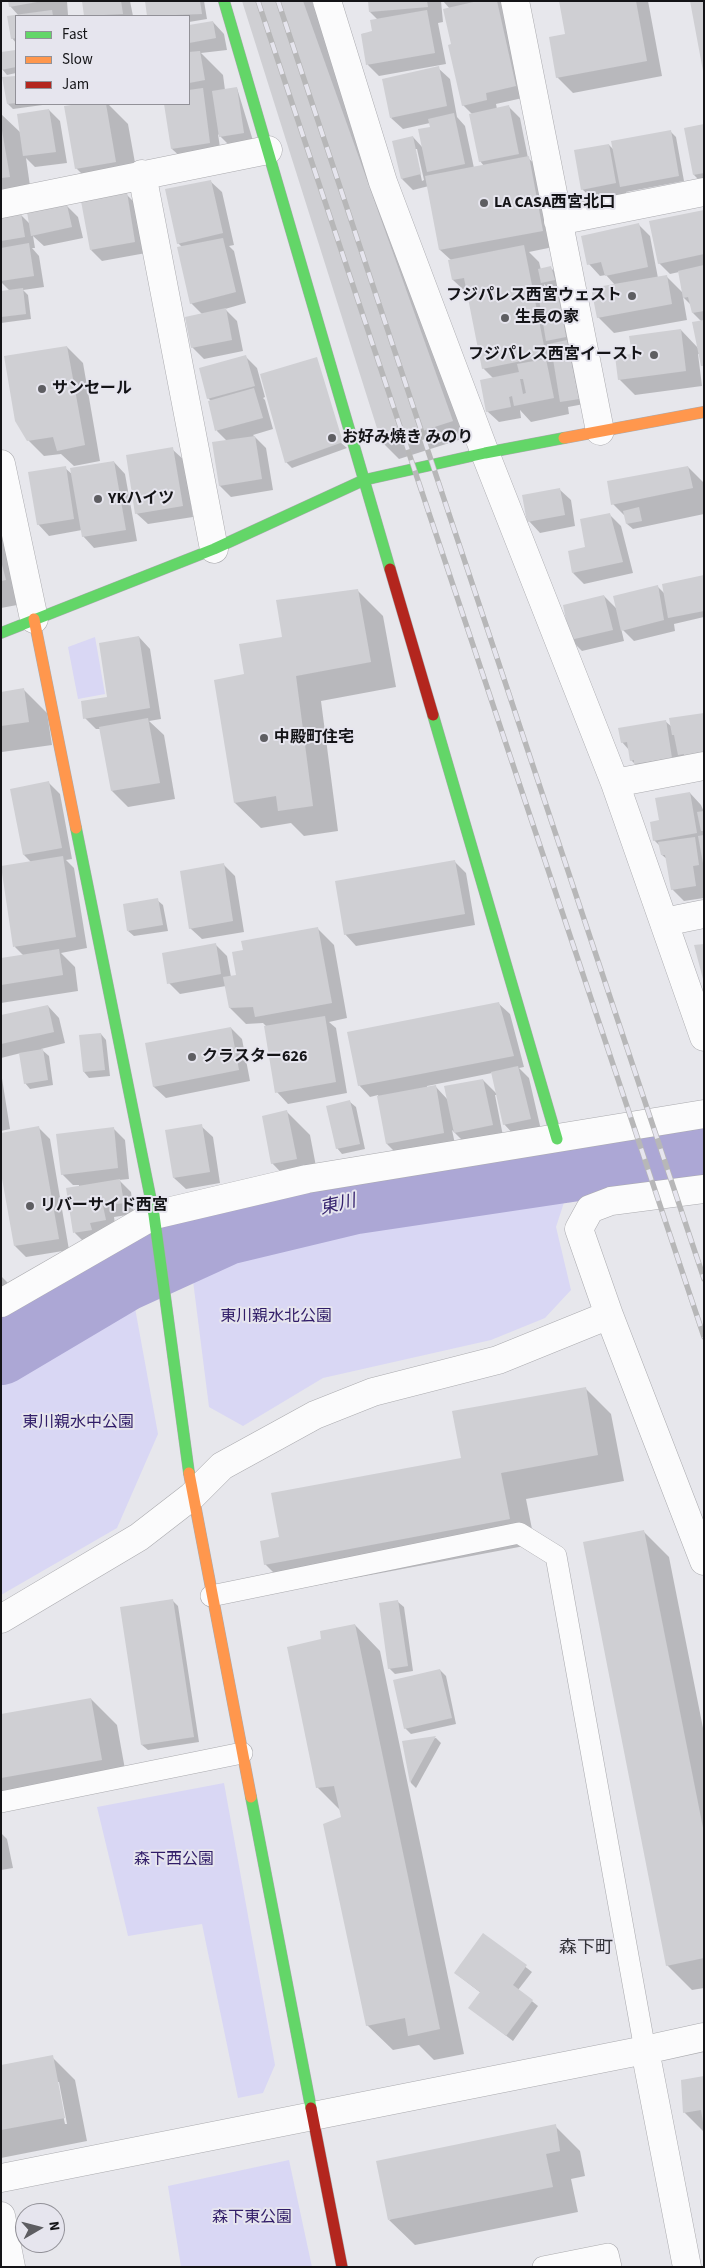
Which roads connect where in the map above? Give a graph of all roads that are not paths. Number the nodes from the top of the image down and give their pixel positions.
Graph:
1 (224, 1) edge
2 (327, 1) edge
3 (515, 1) edge
4 (268, 150) junction
5 (142, 174) junction
6 (704, 192) edge
7 (1, 204) edge
8 (558, 221) junction
9 (704, 412) edge
10 (600, 431) junction
11 (485, 454) junction
12 (1, 464) edge
13 (364, 480) junction
14 (214, 549) junction
15 (34, 619) junction
16 (1, 633) edge
17 (704, 766) edge
18 (615, 783) junction
19 (704, 914) edge
20 (664, 922) junction
21 (704, 1036) edge
22 (704, 1114) edge
23 (557, 1139) junction
24 (704, 1189) edge
25 (156, 1227) junction
26 (1, 1303) edge
27 (610, 1315) junction
28 (192, 1496) junction
29 (704, 1561) edge
30 (212, 1596) junction
31 (1, 1619) edge
32 (242, 1753) junction
33 (1, 1802) edge
34 (704, 2037) edge
35 (645, 2050) junction
36 (312, 2117) junction
37 (1, 2178) edge
38 (1, 2216) edge
39 (11, 2267) edge
40 (342, 2267) edge
41 (544, 2267) edge
42 (611, 2267) edge
43 (687, 2267) edge

1 - 4 street
2 - 11 street
3 - 8 street
4 - 5 street
4 - 13 street
5 - 7 street
5 - 14 street
6 - 8 street
8 - 10 street
9 - 10 street
10 - 11 street
11 - 13 street
11 - 18 street
12 - 15 street
13 - 14 street
13 - 23 street
14 - 15 street
15 - 16 street
15 - 25 street
17 - 18 street
18 - 20 street
19 - 20 street
20 - 21 street
22 - 23 street
23 - 25 street
24 - 27 street
25 - 26 street
25 - 28 street
27 - 28 street
27 - 29 street
28 - 30 street
28 - 31 street
30 - 32 street
30 - 35 lane
32 - 33 lane
32 - 36 street
34 - 35 street
35 - 36 street
35 - 43 street
36 - 37 street
36 - 40 street
38 - 39 street
41 - 42 lane

